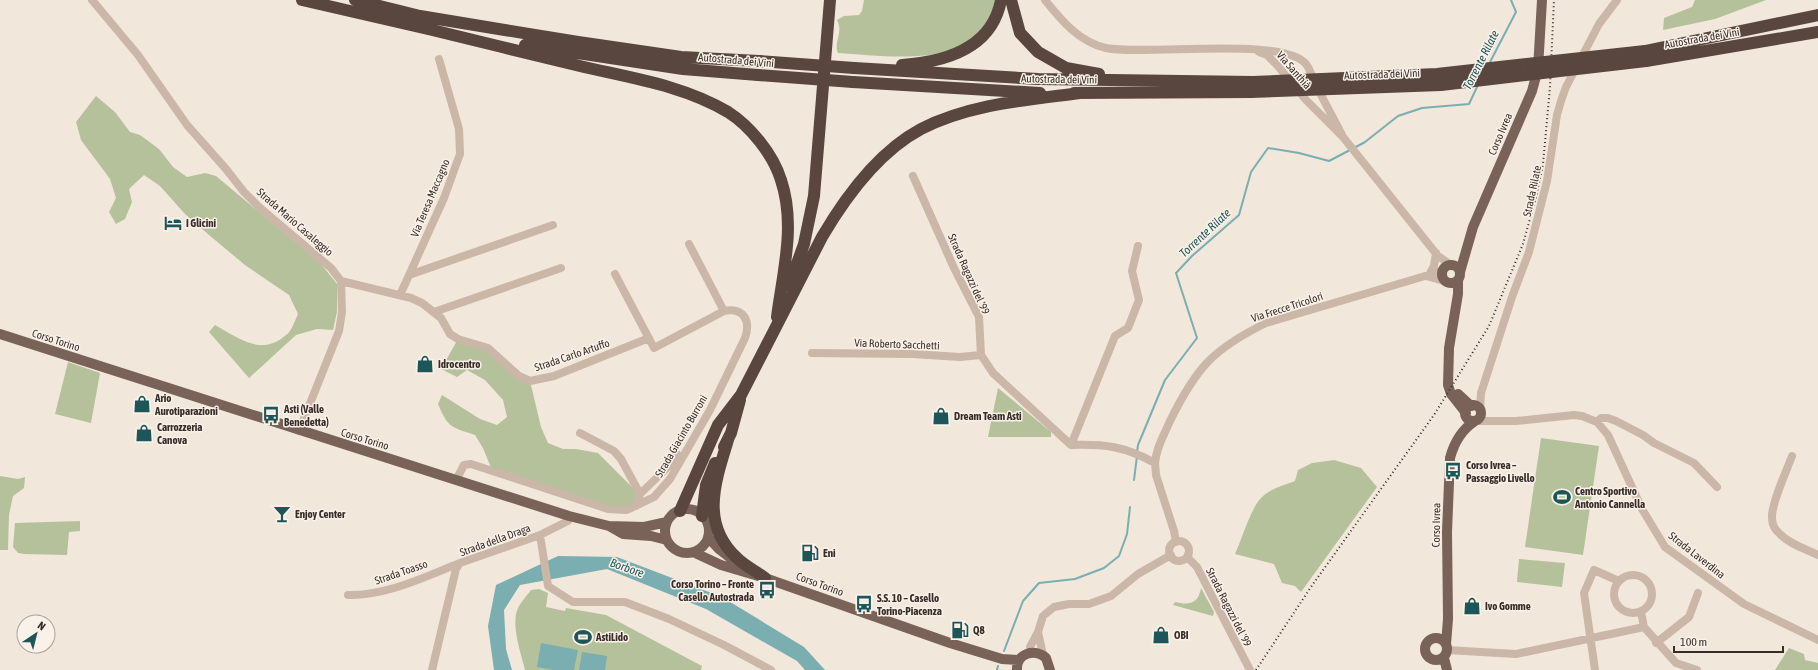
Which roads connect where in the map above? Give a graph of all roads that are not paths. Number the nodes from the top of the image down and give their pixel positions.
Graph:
1 (92, 0) edge
2 (302, 0) edge
3 (354, 0) edge
4 (830, 0) edge
5 (1000, 0) edge
6 (1011, 0) edge
7 (1045, 0) edge
8 (1542, 0) edge
9 (1617, 0) edge
10 (1818, 15) edge
11 (420, 27) junction
12 (1818, 32) edge
13 (1254, 50) junction
14 (1645, 56) junction
15 (439, 59) dead end
16 (854, 68) junction
17 (1212, 82) junction
18 (1252, 87) junction
19 (1080, 93) junction
20 (1343, 137) junction
21 (913, 176) dead end
22 (553, 225) dead end
23 (689, 244) dead end
24 (1138, 246) dead end
25 (1437, 254) junction
26 (561, 268) dead end
27 (1450, 273) junction
28 (615, 274) dead end
29 (409, 275) junction
30 (1427, 276) junction
31 (341, 281) junction
32 (400, 295) junction
33 (724, 311) junction
34 (434, 312) junction
35 (775, 327) junction
36 (0, 334) edge
37 (649, 338) junction
38 (812, 353) dead end
39 (981, 355) junction
40 (741, 395) junction
41 (1473, 413) junction
42 (1598, 422) junction
43 (299, 431) junction
44 (580, 433) dead end
45 (728, 440) junction
46 (1071, 444) junction
47 (677, 454) dead end
48 (1792, 456) dead end
49 (1151, 461) junction
50 (456, 480) junction
51 (1717, 487) dead end
52 (640, 494) junction
53 (636, 506) junction
54 (680, 511) junction
55 (569, 516) junction
56 (702, 516) junction
57 (667, 522) junction
58 (609, 526) junction
59 (540, 535) junction
60 (708, 537) junction
61 (667, 540) junction
62 (1176, 542) junction
63 (693, 552) junction
64 (1188, 555) junction
65 (1818, 555) edge
66 (1170, 556) junction
67 (460, 563) junction
68 (765, 578) junction
69 (1619, 581) junction
70 (1698, 593) dead end
71 (348, 595) dead end
72 (1641, 612) junction
73 (1448, 619) junction
74 (1644, 627) junction
75 (1038, 632) junction
76 (1433, 638) junction
77 (1590, 639) junction
78 (1818, 640) edge
79 (1656, 643) junction
80 (1030, 652) junction
81 (1443, 653) junction
82 (1043, 655) junction
83 (1017, 667) edge
84 (1680, 668) edge
85 (1051, 669) edge
86 (432, 670) edge
87 (771, 670) edge
88 (1250, 670) edge
89 (1442, 670) edge
90 (1447, 670) edge
91 (1595, 670) edge
92 (1697, 670) edge

1 - 31 street, Strada Mario Casaleggio
2 - 11 highway, Autostrada dei Vini
3 - 16 highway, Autostrada dei Vini, bridge
4 - 35 highway
5 - 16 highway
6 - 17 highway
7 - 13 street
8 - 27 main road, Corso Ivrea
9 - 41 street, Strada Rilate
10 - 14 highway, Autostrada dei Vini
11 - 19 highway, Autostrada dei Vini, bridge
11 - 35 highway
12 - 14 highway, Autostrada dei Vini
13 - 20 street, Via Santhià
13 - 20 street, Via Santhià
14 - 18 highway, Autostrada dei Vini, bridge
15 - 29 street, Via Teresa Maccagno
16 - 17 highway, Autostrada dei Vini
17 - 18 highway, Autostrada dei Vini
18 - 19 highway, Autostrada dei Vini
19 - 35 highway
20 - 25 street, Via Santhià
21 - 39 street, Strada Ragazzi del '99
22 - 29 street
23 - 33 street
24 - 46 street
25 - 27 street, Via Santhià
25 - 30 street
26 - 34 street
27 - 30 street, Via Frecce Tricolori
27 - 41 main road
28 - 37 street
29 - 32 street, Via Teresa Maccagno
30 - 49 street, Via Frecce Tricolori
31 - 32 street, Strada Carlo Artuffo
31 - 43 street
32 - 34 street, Strada Carlo Artuffo
33 - 37 street
33 - 53 street, Strada Giacinto Burroni
34 - 37 street, Strada Carlo Artuffo
35 - 40 highway
36 - 43 main road, Corso Torino
38 - 39 street, Via Roberto Sacchetti
39 - 46 street, Strada Ragazzi del '99
40 - 45 highway
40 - 54 highway
41 - 42 street
41 - 73 main road, Corso Ivrea
42 - 51 street
42 - 78 street, Strada Laverdina
43 - 50 main road, Corso Torino
44 - 52 street
45 - 56 highway
45 - 68 highway
46 - 49 street
47 - 52 street
48 - 65 street
49 - 62 street
50 - 53 street, Strada Giacinto Burroni
50 - 55 main road, Corso Torino
52 - 53 street
54 - 56 main road
54 - 57 main road, Corso Torino
55 - 58 main road, Corso Torino
55 - 59 street, Strada della Draga
56 - 60 main road, Corso Torino
57 - 58 main road, Corso Torino
57 - 61 main road
58 - 61 main road, Corso Torino
59 - 67 street, Strada della Draga
59 - 87 street
60 - 63 main road
60 - 68 main road, Corso Torino
61 - 63 main road, Corso Torino
62 - 64 street
62 - 66 street
63 - 68 main road, Corso Torino
64 - 66 street
64 - 88 street, Strada Ragazzi del '99
66 - 75 street
67 - 71 street, Strada Toasso
67 - 86 street, Strada della Draga
68 - 83 main road, Corso Torino
69 - 72 street
69 - 72 street
69 - 77 street
70 - 79 street
72 - 74 street
73 - 76 main road, Corso Ivrea
73 - 81 main road, Corso Ivrea
74 - 77 street
74 - 79 street
75 - 80 street
75 - 82 street
76 - 81 main road
76 - 81 main road, Corso Ivrea
77 - 81 street
77 - 91 street
79 - 84 street
80 - 82 main road
80 - 83 main road, Corso Torino
81 - 89 main road, Corso Ivrea
81 - 90 main road, Corso Ivrea
82 - 85 main road
84 - 92 street

